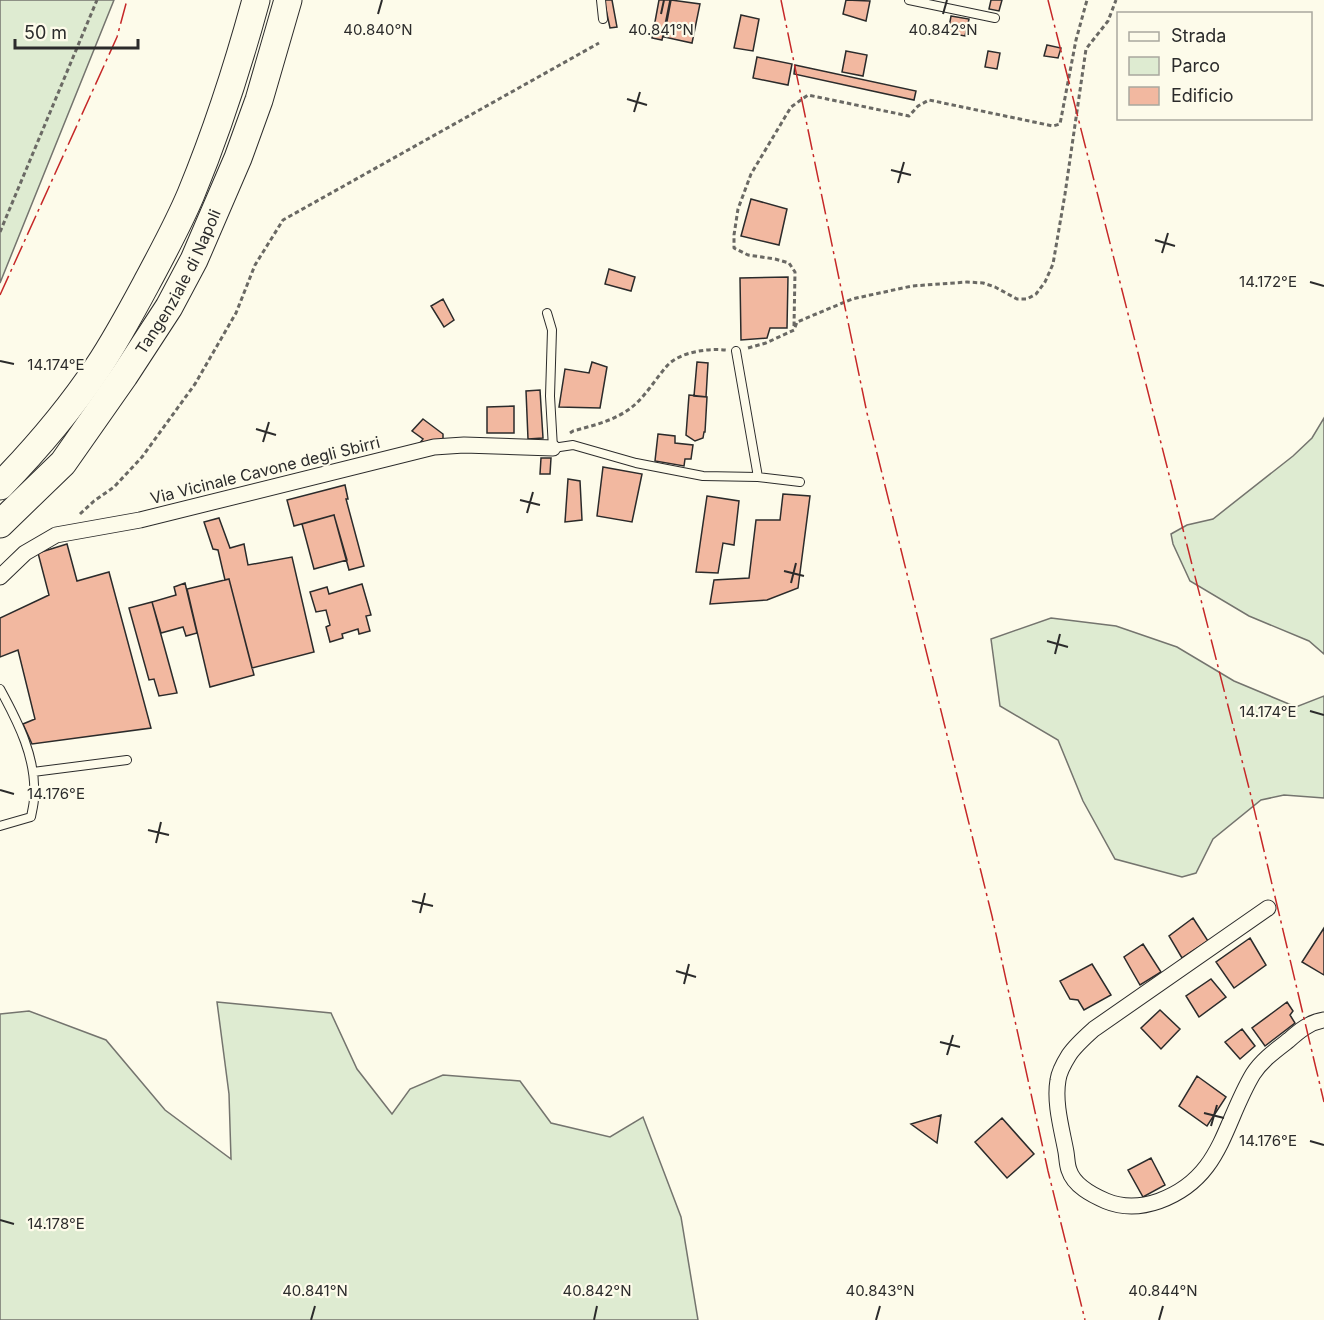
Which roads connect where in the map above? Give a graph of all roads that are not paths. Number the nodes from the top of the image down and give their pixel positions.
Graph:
1 (288, 0) edge
2 (601, 0) edge
3 (909, 0) edge
4 (250, 6) edge
5 (995, 18) dead end
6 (603, 19) dead end
7 (547, 313) dead end
8 (736, 351) road end
9 (553, 448) junction
10 (758, 477) junction
11 (800, 482) dead end
12 (0, 486) edge
13 (0, 524) edge
14 (0, 577) edge
15 (0, 689) edge
16 (128, 760) dead end
17 (33, 772) junction
18 (0, 826) edge
19 (1268, 908) dead end
20 (1324, 1020) edge

1 - 13 highway, Tangenziale di Napoli
2 - 6 lane
3 - 5 lane
4 - 12 highway, Tangenziale di Napoli
7 - 9 lane
8 - 10 lane
9 - 10 lane
9 - 14 street, Via Vicinale Cavone degli Sbirri
10 - 11 lane
15 - 17 lane
16 - 17 lane
17 - 18 lane
19 - 20 street

